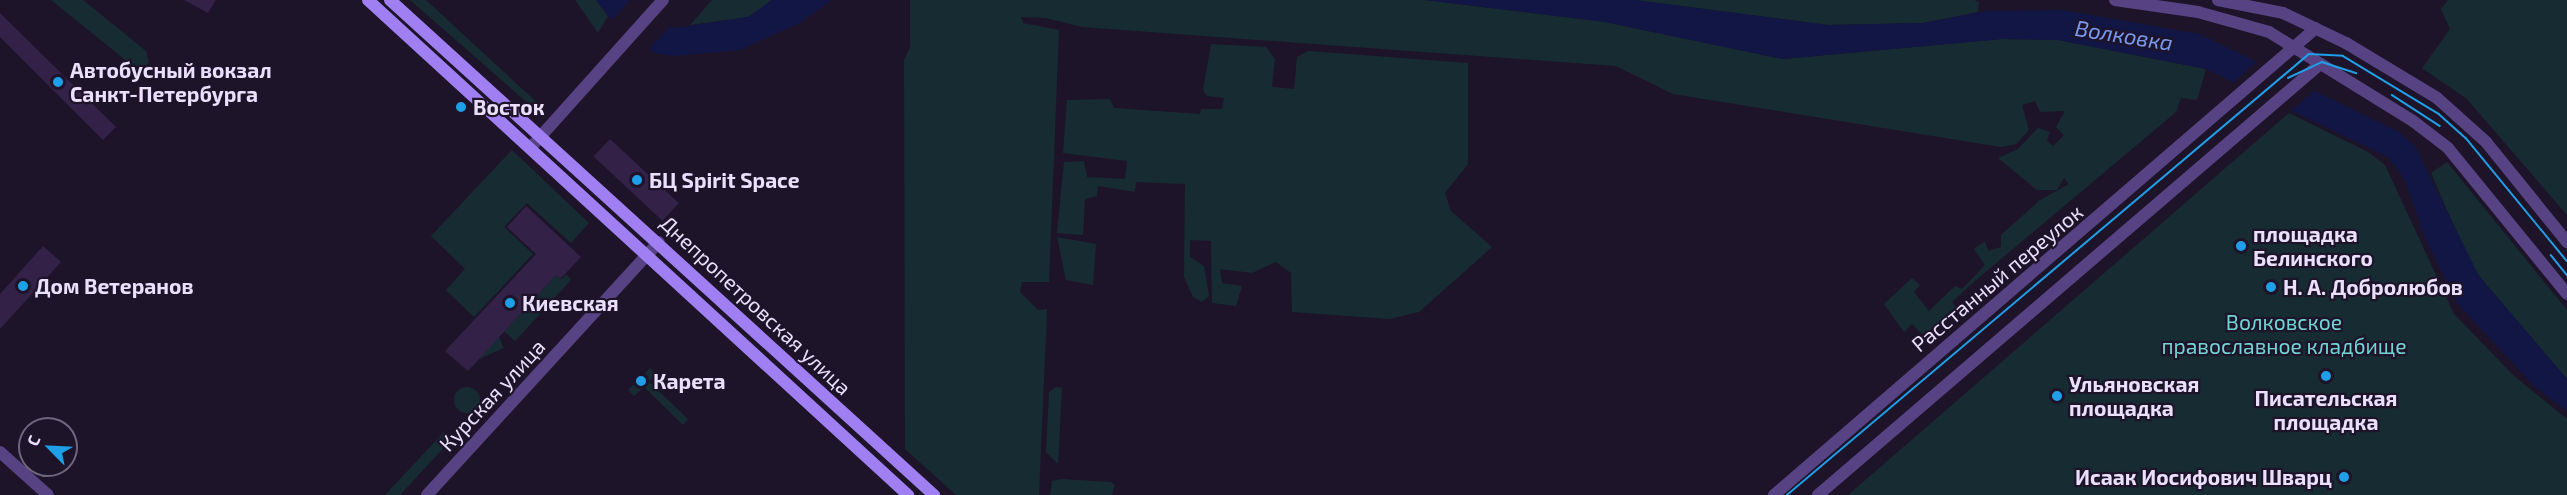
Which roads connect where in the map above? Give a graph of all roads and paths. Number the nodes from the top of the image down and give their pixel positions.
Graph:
1 (368, 0) edge
2 (390, 0) edge
3 (2115, 0) edge
4 (2217, 0) edge
5 (662, 1) edge
6 (2316, 28) junction
7 (2294, 48) junction
8 (2319, 65) junction
9 (542, 134) junction
10 (532, 146) junction
11 (659, 242) junction
12 (2567, 242) edge
13 (648, 254) junction
14 (2567, 294) edge
15 (0, 452) edge
16 (48, 495) edge
17 (427, 495) edge
18 (908, 495) edge
19 (934, 495) edge
20 (1774, 495) edge
21 (1818, 495) edge

1 - 10 main road, Днепропетровская улица
2 - 9 main road, Днепропетровская улица
3 - 7 street
4 - 6 street
5 - 9 street
6 - 7 street
6 - 12 street
7 - 8 street
7 - 20 street, Расстанный переулок
8 - 14 street
8 - 21 street
9 - 10 street
9 - 11 main road, Днепропетровская улица
10 - 13 main road, Днепропетровская улица
11 - 13 street, Курская улица
11 - 19 main road, Днепропетровская улица
13 - 17 street, Курская улица
13 - 18 main road, Днепропетровская улица
15 - 16 street

